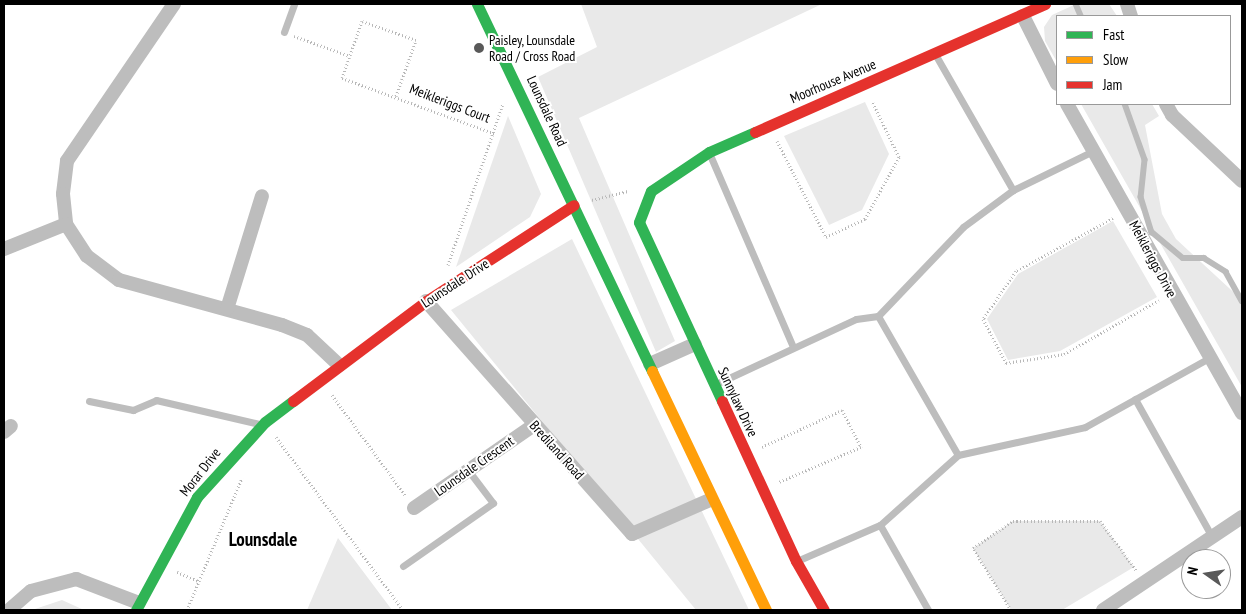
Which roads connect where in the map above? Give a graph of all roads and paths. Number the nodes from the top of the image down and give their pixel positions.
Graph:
1 (174, 4) edge
2 (294, 4) edge
3 (477, 4) edge
4 (1045, 4) edge
5 (1023, 16) junction
6 (284, 32) joint
7 (935, 53) junction
8 (350, 56) junction
9 (1056, 82) edge
10 (863, 84) junction
11 (396, 96) junction
12 (504, 98) dead end
13 (1068, 105) edge
14 (1167, 105) edge
15 (769, 125) junction
16 (496, 134) junction
17 (709, 152) junction
18 (1091, 152) junction
19 (1242, 181) edge
20 (1013, 190) junction
21 (262, 196) dead end
22 (644, 203) junction
23 (574, 205) junction
24 (1127, 210) junction
25 (66, 224) junction
26 (4, 249) edge
27 (1171, 293) junction
28 (432, 297) junction
29 (228, 309) junction
30 (878, 316) junction
31 (694, 344) junction
32 (793, 347) junction
33 (1211, 357) junction
34 (650, 364) junction
35 (339, 365) junction
36 (320, 379) junction
37 (713, 386) junction
38 (1135, 399) junction
39 (89, 401) dead end
40 (1242, 413) edge
41 (263, 423) junction
42 (534, 425) junction
43 (745, 454) junction
44 (958, 455) junction
45 (223, 464) junction
46 (468, 470) junction
47 (762, 490) junction
48 (710, 500) junction
49 (414, 508) joint
50 (1242, 517) edge
51 (880, 525) junction
52 (1212, 537) junction
53 (796, 561) junction
54 (403, 566) dead end
55 (1146, 583) junction
56 (138, 607) edge
57 (8, 610) edge
58 (187, 610) edge
59 (403, 610) edge
60 (766, 610) edge
61 (824, 610) edge
62 (928, 610) edge
63 (1011, 610) edge
64 (1103, 610) edge

1 - 25 street
2 - 6 lane
3 - 23 street, Lounsdale Road
4 - 5 street, Moorhouse Avenue
5 - 7 street, Moorhouse Avenue
5 - 9 street
6 - 8 path
7 - 10 street, Moorhouse Avenue
7 - 20 lane
8 - 11 path, Meikleriggs Court
8 - 11 path, Meikleriggs Court
10 - 15 street, Moorhouse Avenue
10 - 15 path
11 - 16 path, Meikleriggs Court
12 - 16 path
13 - 18 street, Meikleriggs Drive
14 - 19 street
15 - 17 street, Moorhouse Avenue
16 - 28 path
17 - 22 street, Moorhouse Avenue
17 - 32 lane
18 - 20 lane
18 - 24 street, Meikleriggs Drive
20 - 30 lane
21 - 29 street
22 - 23 path
22 - 31 street, Sunnylaw Drive
23 - 28 street, Lounsdale Drive
23 - 34 street
24 - 27 street, Meikleriggs Drive
24 - 27 path
25 - 26 street
25 - 29 street
27 - 33 street, Meikleriggs Drive
28 - 35 street, Lounsdale Drive
28 - 42 street, Brediland Road
29 - 35 street
30 - 32 lane
30 - 44 lane
31 - 34 street
31 - 37 street, Sunnylaw Drive
32 - 37 lane
33 - 38 lane
33 - 40 street, Meikleriggs Drive
34 - 48 street
35 - 36 street, Lounsdale Drive
36 - 41 street, Morar Drive
36 - 49 path
37 - 43 street, Sunnylaw Drive
38 - 44 lane
38 - 52 lane
39 - 41 lane
41 - 45 street, Morar Drive
41 - 59 path
42 - 46 street, Lounsdale Crescent
42 - 48 street, Brediland Road
43 - 47 street, Sunnylaw Drive
43 - 47 path
44 - 51 lane
45 - 56 street, Morar Drive
45 - 58 path
46 - 49 street, Lounsdale Crescent
46 - 54 lane
47 - 53 street, Sunnylaw Drive
48 - 60 street
50 - 52 street
51 - 53 lane
51 - 62 lane
52 - 55 street
53 - 61 street, Sunnylaw Drive
55 - 63 path
55 - 64 street
56 - 57 street

